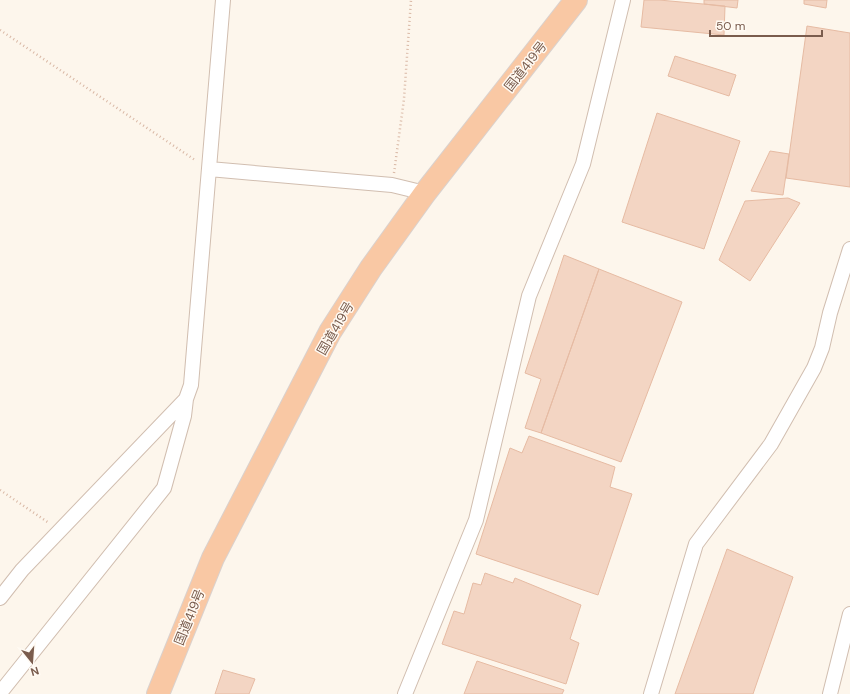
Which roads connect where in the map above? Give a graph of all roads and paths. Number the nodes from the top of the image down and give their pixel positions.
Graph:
1 (223, 0) edge
2 (411, 0) edge
3 (576, 0) edge
4 (623, 0) edge
5 (0, 30) edge
6 (209, 169) junction
7 (392, 185) junction
8 (425, 193) junction
9 (850, 249) edge
10 (186, 399) junction
11 (0, 490) edge
12 (60, 530) junction
13 (0, 598) edge
14 (850, 614) edge
15 (0, 693) edge
16 (158, 694) edge
17 (405, 694) edge
18 (652, 694) edge
19 (830, 694) edge

1 - 6 street
2 - 7 path
3 - 8 highway, 国道419号
4 - 17 street
5 - 6 path
6 - 7 street
6 - 10 street
7 - 8 street
8 - 16 highway, 国道419号
9 - 18 street
10 - 12 street
10 - 15 street
11 - 12 path
12 - 13 street
14 - 19 street

